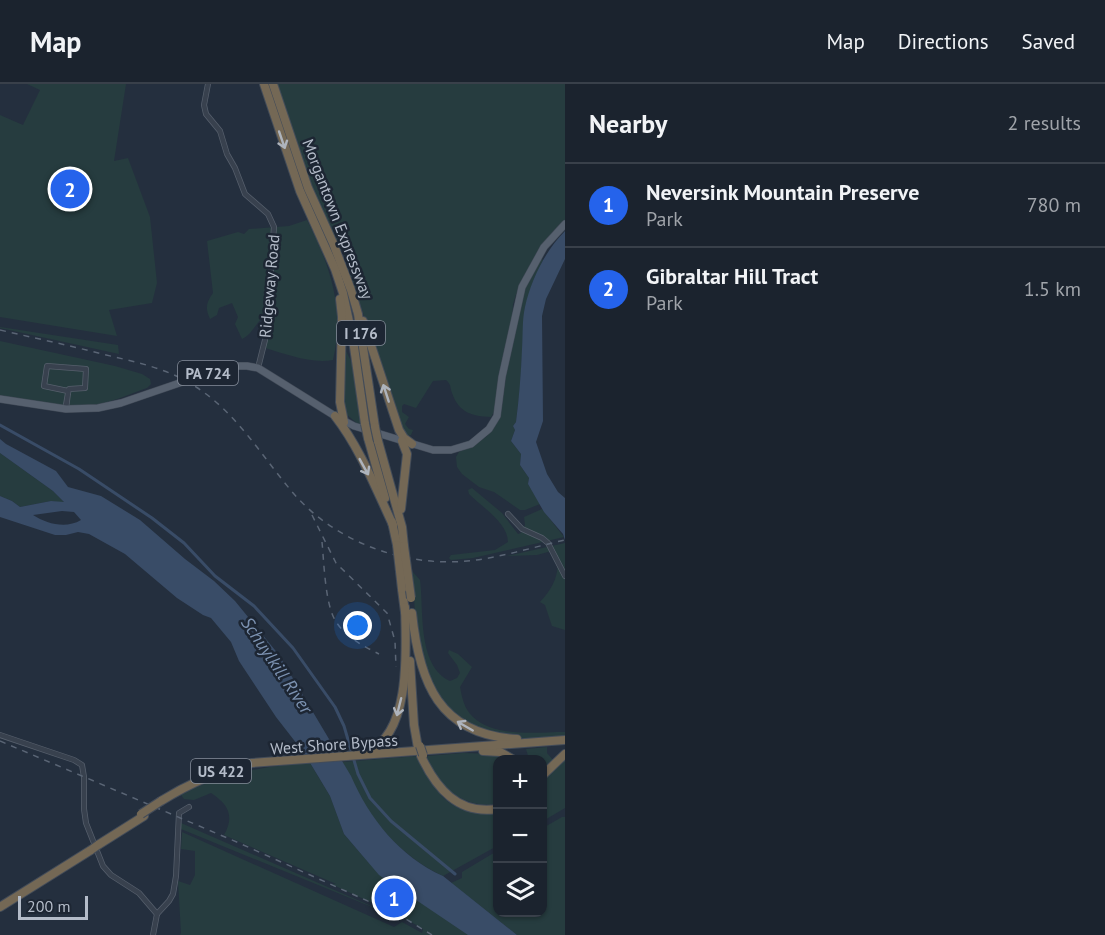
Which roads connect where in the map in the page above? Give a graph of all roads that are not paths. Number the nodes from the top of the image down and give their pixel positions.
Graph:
1 (208, 84) edge
2 (264, 84) edge
3 (273, 84) edge
4 (565, 224) edge
5 (329, 245) junction
6 (258, 368) junction
7 (68, 392) junction
8 (0, 399) edge
9 (340, 405) junction
10 (66, 407) junction
11 (330, 414) junction
12 (344, 422) junction
13 (354, 426) junction
14 (347, 435) junction
15 (398, 437) junction
16 (414, 445) junction
17 (407, 454) junction
18 (508, 514) dead end
19 (397, 526) junction
20 (400, 546) junction
21 (565, 576) edge
22 (408, 610) junction
23 (0, 735) edge
24 (564, 741) edge
25 (459, 751) junction
26 (565, 754) edge
27 (356, 755) junction
28 (508, 755) edge
29 (288, 761) junction
30 (547, 773) edge
31 (189, 807) dead end
32 (493, 808) edge
33 (0, 906) edge
34 (157, 914) junction
35 (153, 935) edge

1 - 6 street, Ridgeway Road
2 -> 5 highway, Morgantown Expressway / I 176
3 - 5 highway, Morgantown Expressway / I 176
4 - 16 main road
5 - 9 highway
15 -> 5 highway
5 - 19 highway, Morgantown Expressway / I 176, bridge
5 - 19 highway, Morgantown Expressway / I 176, bridge
6 - 10 main road, PA 724
6 - 11 main road, PA 724
7 - 7 street
7 - 10 street
8 - 10 main road, PA 724
9 - 11 highway
9 - 12 highway
11 - 12 main road, PA 724
11 - 14 highway
12 - 13 main road, PA 724
13 - 14 highway
13 - 15 main road, PA 724
14 -> 19 highway
15 - 16 highway
15 - 17 highway
16 - 17 highway
17 - 19 highway
18 - 21 street
19 - 20 highway, Morgantown Expressway / I 176
20 - 22 highway, Morgantown Expressway / I 176, bridge
20 - 22 highway, Morgantown Expressway / I 176, bridge
24 -> 22 highway
22 -> 27 highway
22 - 32 highway
23 - 34 street
24 - 25 highway, West Shore Bypass / US 422
24 - 27 highway, West Shore Bypass / US 422
25 - 27 highway, West Shore Bypass / US 422
25 - 28 highway
26 - 30 highway
27 - 29 highway, West Shore Bypass / US 422
27 - 29 highway, West Shore Bypass / US 422
29 - 33 highway, West Shore Bypass / US 422, bridge
31 - 34 street
34 - 35 street

